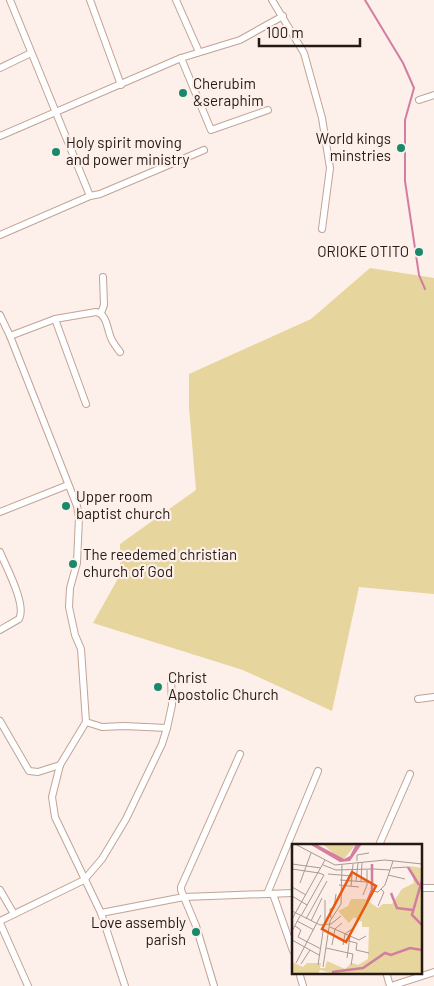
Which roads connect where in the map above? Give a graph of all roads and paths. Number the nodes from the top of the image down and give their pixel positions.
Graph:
1 (10, 0) edge
2 (90, 0) edge
3 (176, 0) edge
4 (272, 0) edge
5 (283, 16) junction
6 (199, 52) junction
7 (31, 53) junction
8 (181, 58) junction
9 (0, 68) edge
10 (121, 85) junction
11 (434, 95) edge
12 (419, 100) dead end
13 (268, 110) dead end
14 (55, 112) junction
15 (0, 136) edge
16 (204, 150) dead end
17 (90, 196) junction
18 (322, 229) dead end
19 (0, 235) edge
20 (103, 277) dead end
21 (101, 312) junction
22 (0, 314) edge
23 (55, 319) junction
24 (10, 336) junction
25 (120, 352) dead end
26 (86, 404) dead end
27 (68, 485) junction
28 (0, 512) edge
29 (0, 552) edge
30 (0, 630) edge
31 (171, 679) dead end
32 (434, 697) edge
33 (418, 699) dead end
34 (0, 721) edge
35 (86, 722) junction
36 (167, 728) junction
37 (240, 754) dead end
38 (60, 765) junction
39 (318, 772) dead end
40 (410, 774) dead end
41 (380, 844) edge
42 (84, 880) junction
43 (0, 890) edge
44 (270, 894) junction
45 (292, 894) edge
46 (184, 898) junction
47 (101, 913) junction
48 (14, 914) junction
49 (0, 922) edge
50 (292, 949) edge
51 (434, 972) edge
52 (387, 974) edge
53 (28, 986) edge
54 (125, 986) edge
55 (214, 986) edge
56 (391, 986) edge

1 - 7 street
2 - 10 street
3 - 6 street
4 - 5 street
5 - 6 street
5 - 18 street
6 - 8 street
7 - 9 street
7 - 14 street
8 - 10 street
8 - 13 street
10 - 14 street
11 - 12 street
14 - 15 street
14 - 17 street
16 - 17 street
17 - 19 street
20 - 21 street
21 - 23 street
21 - 25 street
22 - 24 street
23 - 24 street
23 - 26 street
24 - 27 street
27 - 28 street
27 - 35 street
29 - 30 street
31 - 36 street
32 - 33 street
34 - 38 street
35 - 36 street
35 - 38 street
36 - 42 street
37 - 46 street
38 - 42 street
39 - 44 street
40 - 41 street
42 - 47 street
42 - 48 street
43 - 48 street
44 - 45 street
44 - 46 street
44 - 50 street
46 - 47 street
46 - 55 street
47 - 54 street
48 - 49 street
49 - 53 street
51 - 56 street
52 - 56 street

